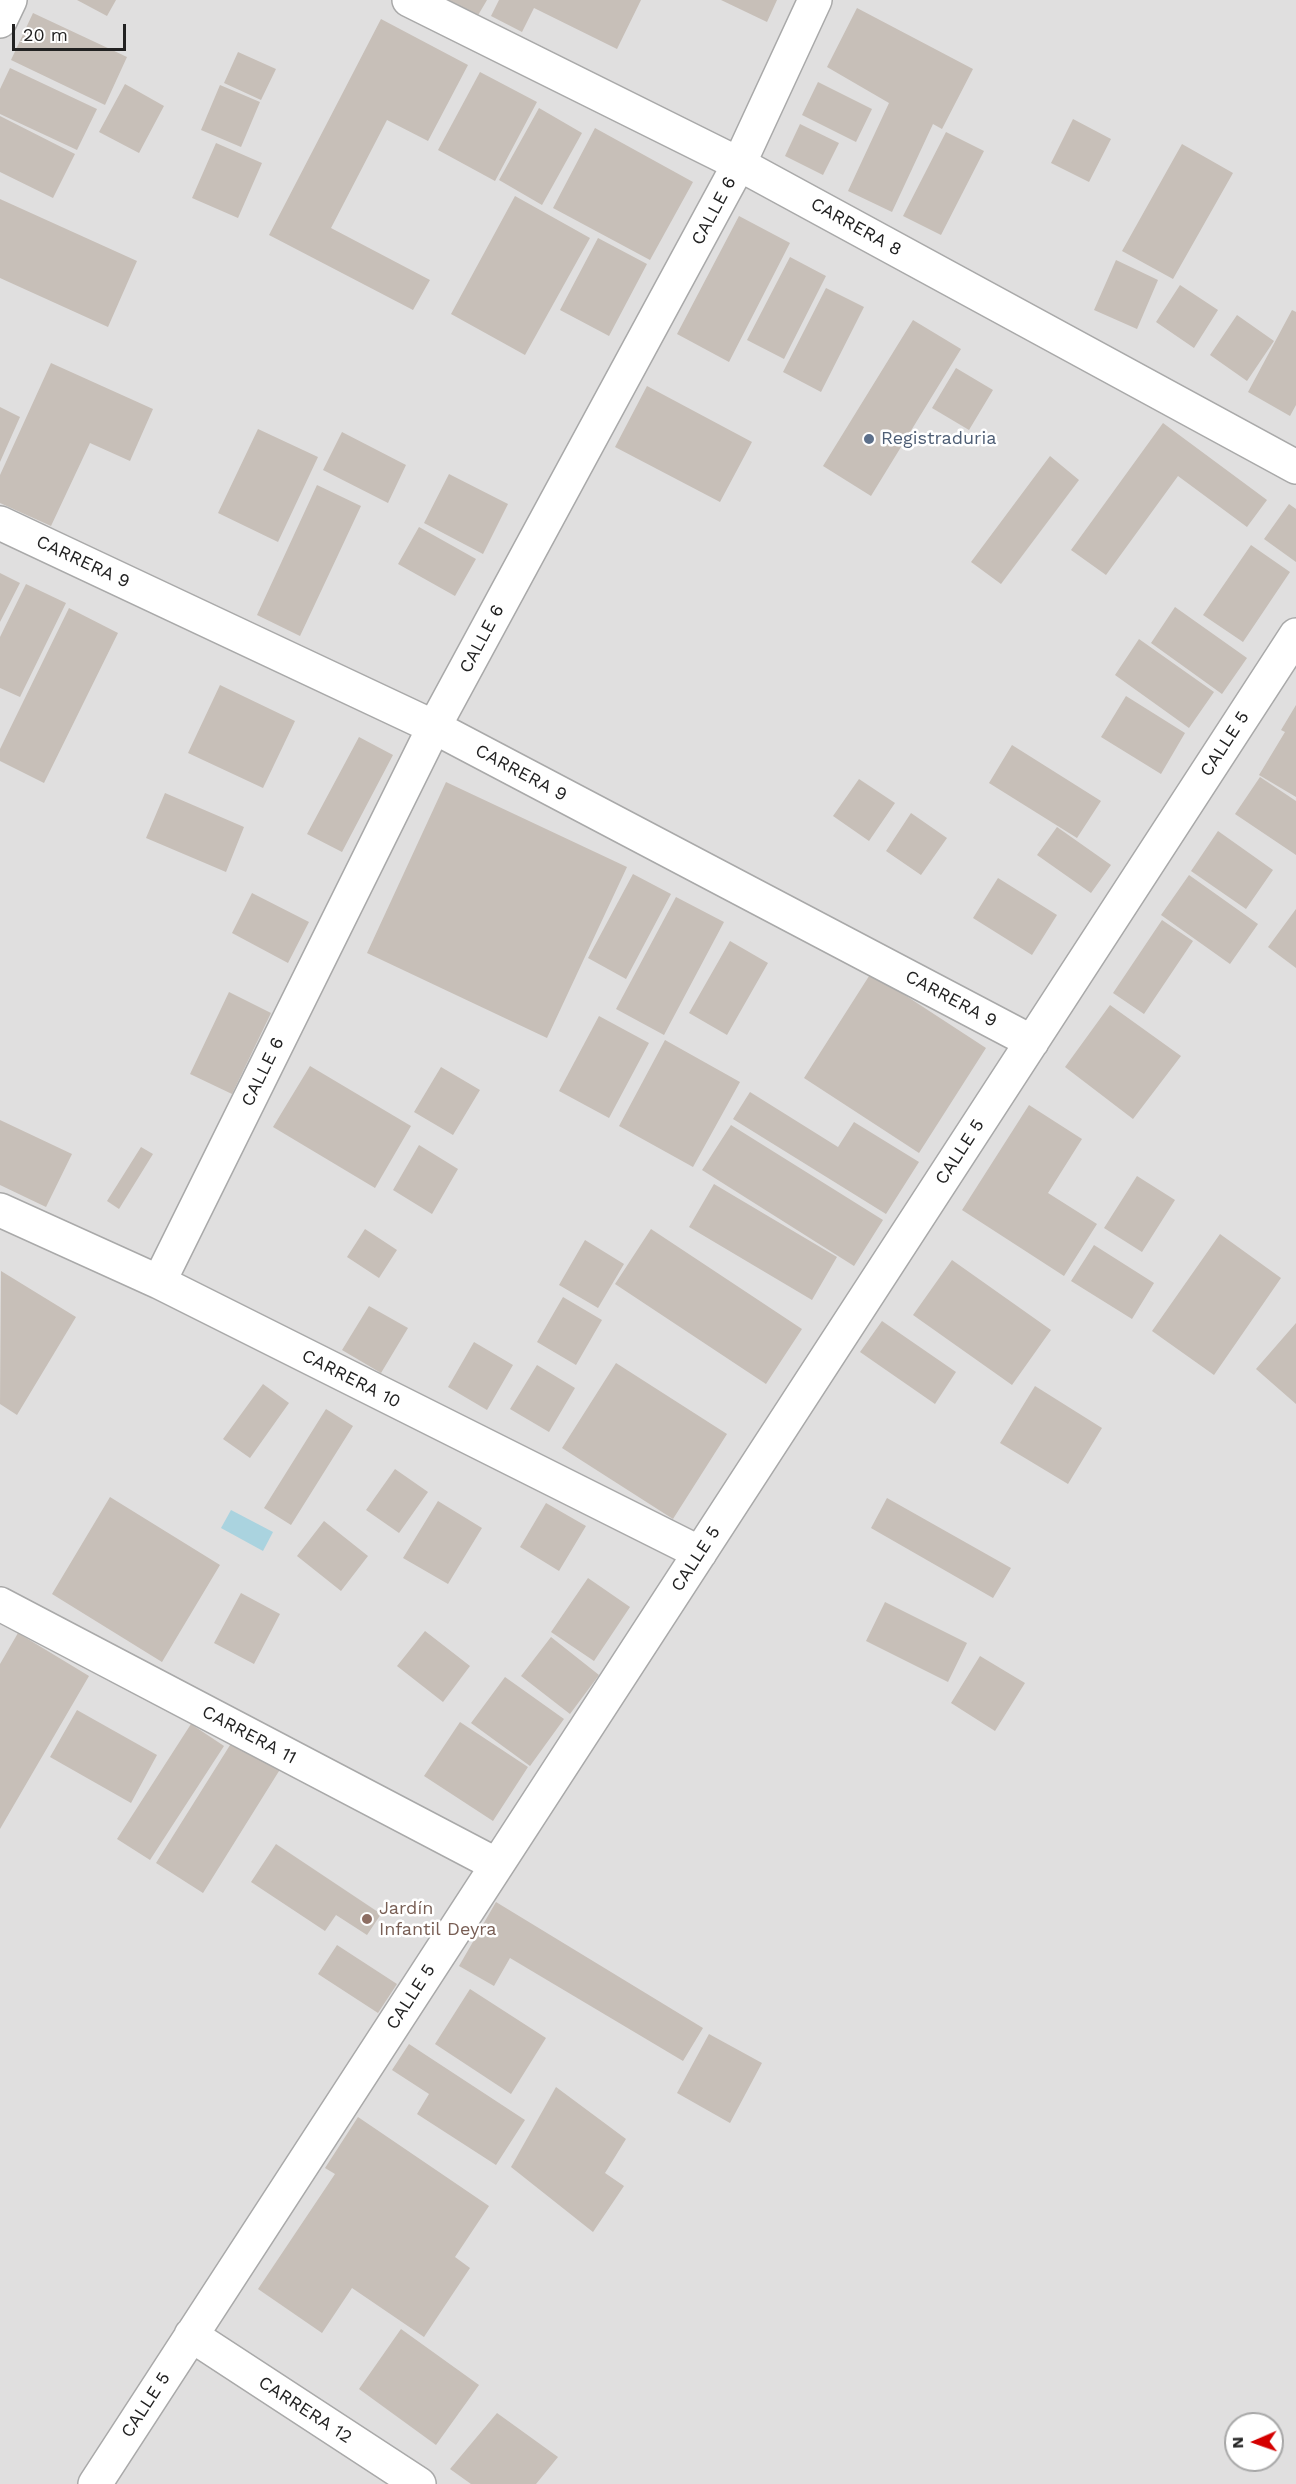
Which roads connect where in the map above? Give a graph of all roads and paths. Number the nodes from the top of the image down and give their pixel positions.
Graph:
1 (10, 0) edge
2 (409, 0) edge
3 (815, 0) edge
4 (0, 21) edge
5 (740, 164) junction
6 (1296, 467) edge
7 (0, 523) edge
8 (1296, 635) edge
9 (434, 727) junction
10 (1032, 1042) junction
11 (0, 1210) edge
12 (159, 1282) junction
13 (700, 1553) junction
14 (0, 1604) edge
15 (497, 1865) junction
16 (191, 2335) junction
17 (95, 2484) edge
18 (419, 2484) edge

1 - 4 street
2 - 5 street, CARRERA 8
3 - 5 street, CALLE 6
5 - 6 street, CARRERA 8
5 - 9 street, CALLE 6
7 - 9 street, CARRERA 9
8 - 10 street, CALLE 5
9 - 10 street, CARRERA 9
9 - 12 street, CALLE 6
10 - 13 street, CALLE 5
11 - 12 street, CARRERA 10
12 - 13 street, CARRERA 10
13 - 15 street, CALLE 5
14 - 15 street, CARRERA 11
15 - 16 street, CALLE 5
16 - 17 street, CALLE 5
16 - 18 street, CARRERA 12

